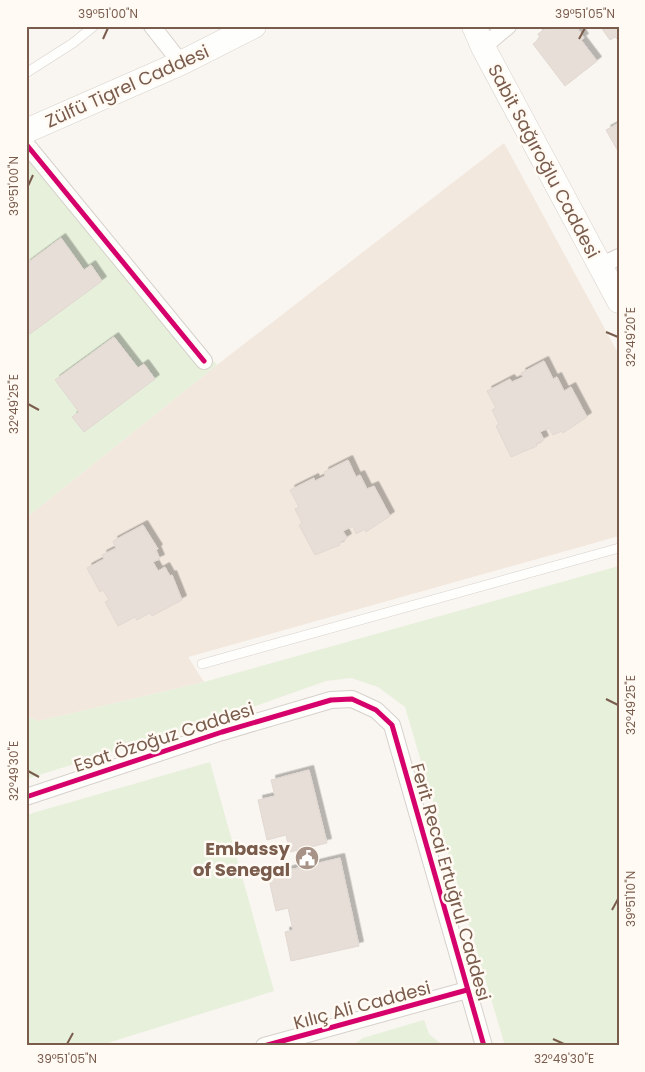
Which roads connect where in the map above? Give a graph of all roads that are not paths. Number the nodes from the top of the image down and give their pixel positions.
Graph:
1 (94, 26) edge
2 (152, 26) edge
3 (254, 26) edge
4 (461, 26) edge
5 (508, 26) edge
6 (478, 37) edge
7 (182, 63) junction
8 (26, 73) edge
9 (26, 131) edge
10 (26, 144) edge
11 (610, 261) edge
12 (619, 301) edge
13 (204, 361) dead end
14 (619, 548) edge
15 (202, 664) dead end
16 (392, 725) joint
17 (26, 797) edge
18 (467, 990) junction
19 (264, 1046) edge
20 (484, 1046) edge

1 - 8 lane
2 - 7 street
3 - 7 main road, Zülfü Tigrel Caddesi
4 - 6 main road, Sabit Sağıroğlu Caddesi
5 - 6 street
6 - 11 main road, Sabit Sağıroğlu Caddesi
7 - 9 main road, Zülfü Tigrel Caddesi
10 - 13 street
11 - 12 main road, Sabit Sağıroğlu Caddesi
14 - 15 lane
16 - 17 street, Esat Özoğuz Caddesi
16 - 18 street, Ferit Recai Ertuğrul Caddesi
18 - 19 street, Kılıç Ali Caddesi
18 - 20 street, Ferit Recai Ertuğrul Caddesi

